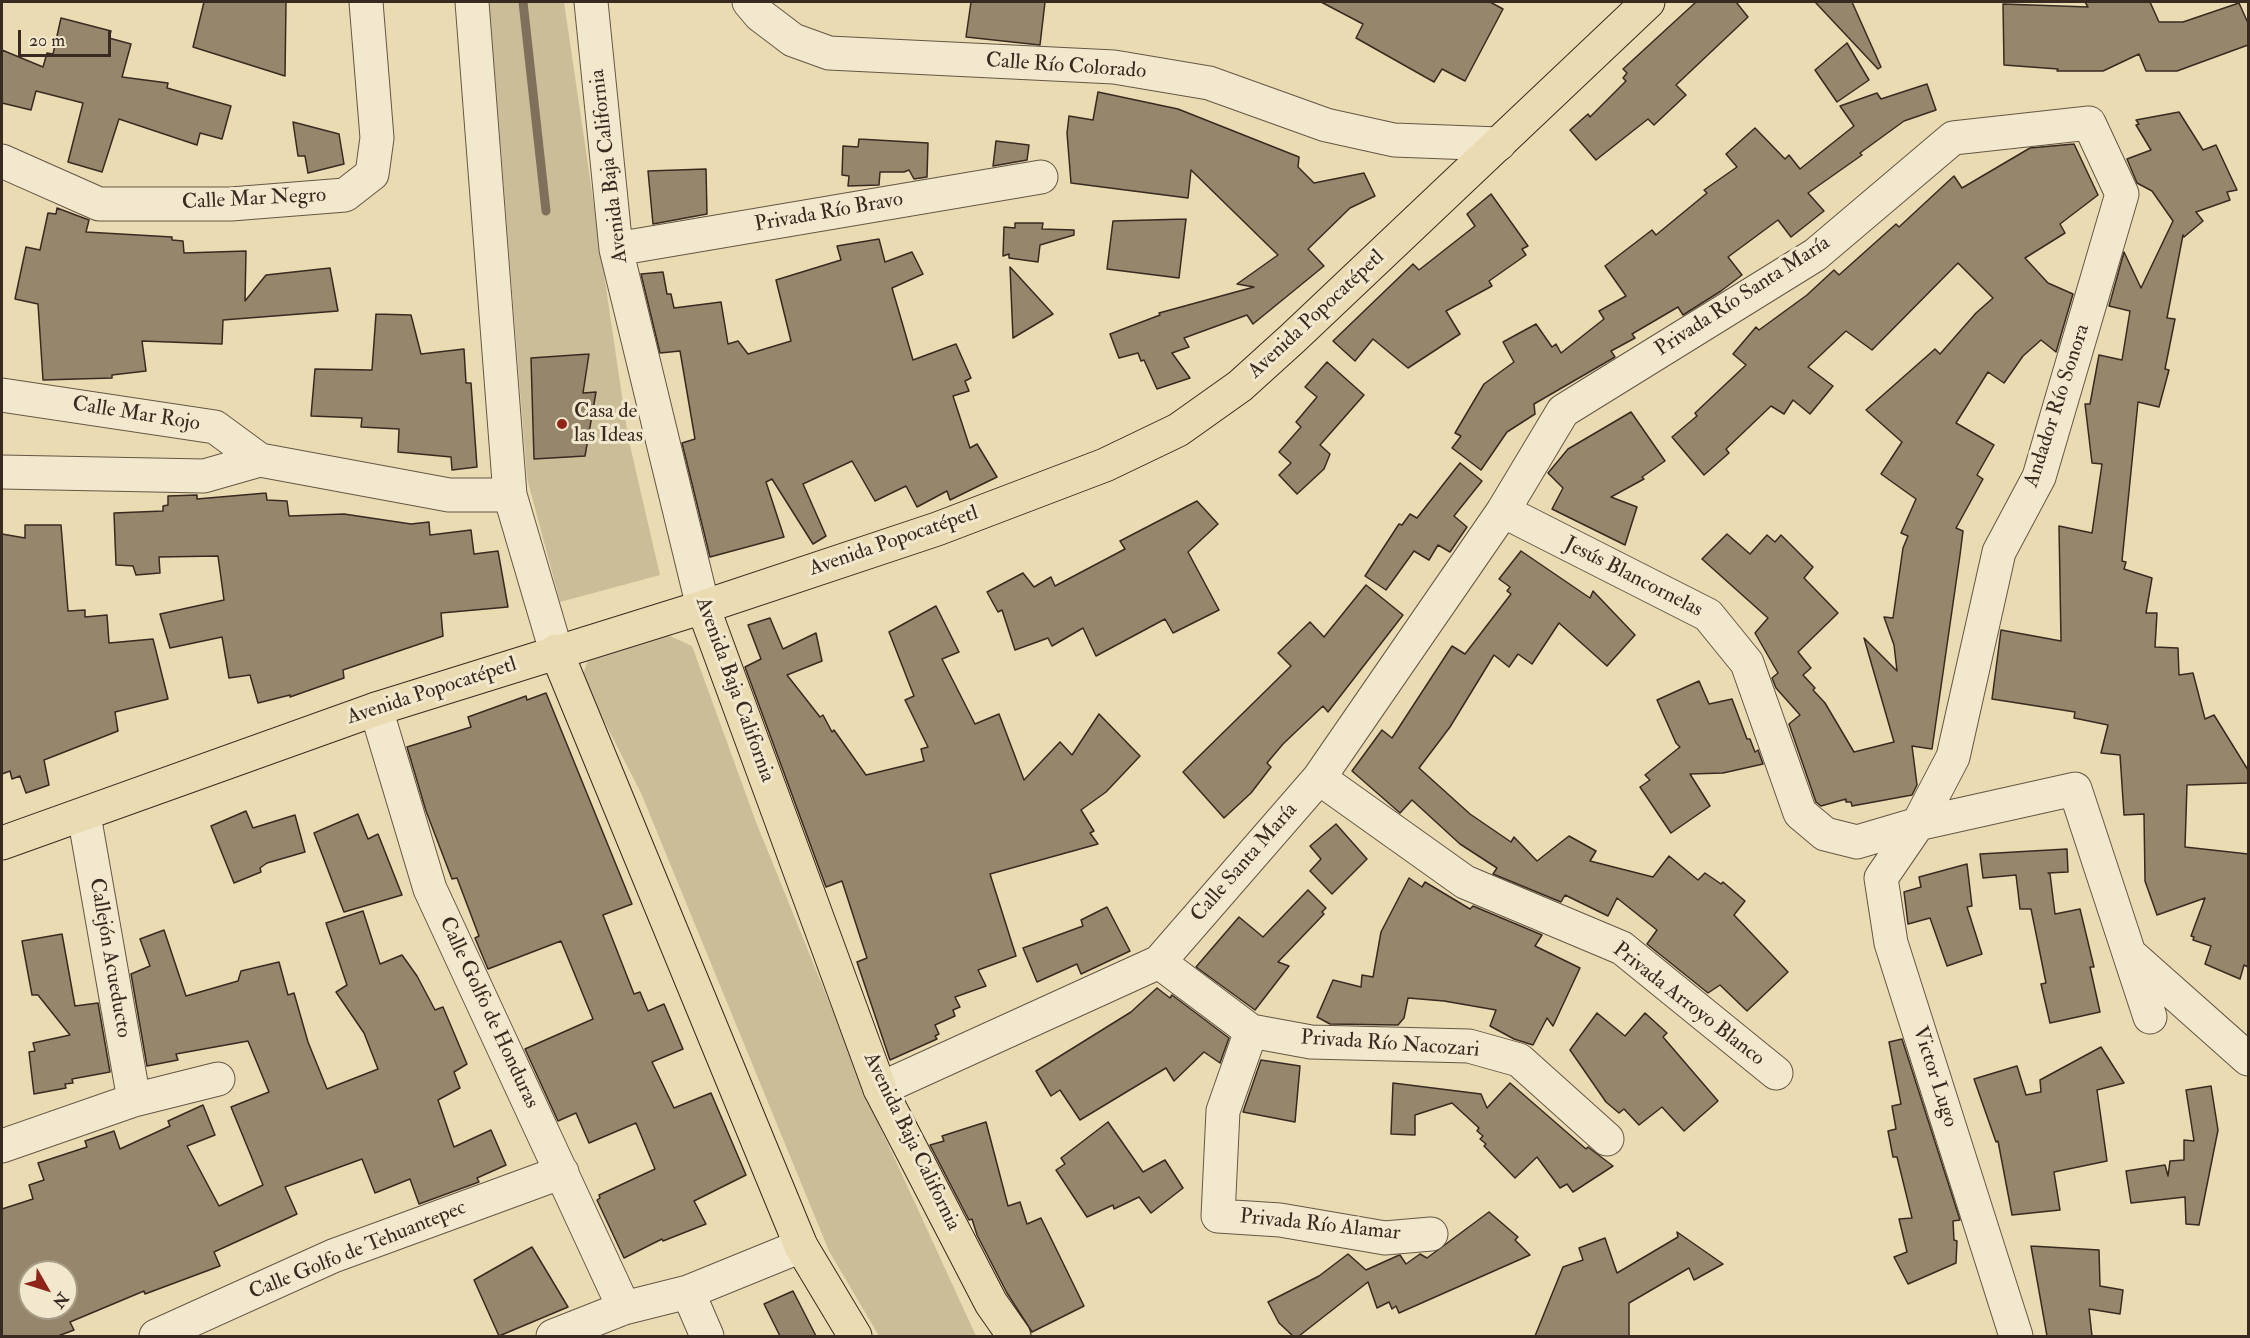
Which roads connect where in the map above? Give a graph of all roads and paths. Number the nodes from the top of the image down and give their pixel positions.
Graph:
1 (366, 2) edge
2 (472, 2) edge
3 (591, 2) edge
4 (749, 2) edge
5 (1648, 2) edge
6 (2089, 123) joint
7 (1499, 144) junction
8 (2, 161) edge
9 (1041, 177) dead end
10 (616, 249) junction
11 (2, 393) edge
12 (260, 460) junction
13 (2, 472) edge
14 (510, 495) junction
15 (1503, 511) junction
16 (703, 608) junction
17 (556, 651) junction
18 (376, 709) junction
19 (1319, 778) junction
20 (84, 815) junction
21 (1918, 824) junction
22 (2, 843) edge
23 (2129, 954) junction
24 (1159, 962) junction
25 (2150, 1017) dead end
26 (1251, 1031) junction
27 (2248, 1059) edge
28 (1776, 1073) dead end
29 (218, 1079) dead end
30 (880, 1089) junction
31 (134, 1101) junction
32 (1607, 1139) dead end
33 (2, 1146) edge
34 (562, 1172) junction
35 (1431, 1234) dead end
36 (801, 1246) junction
37 (688, 1292) junction
38 (624, 1308) junction
39 (156, 1336) edge
40 (553, 1336) edge
41 (707, 1336) edge
42 (855, 1336) edge
43 (1014, 1336) edge
44 (2016, 1336) edge

1 - 8 street, Calle Mar Negro
2 - 14 street
3 - 10 street, Avenida Baja California
4 - 7 street, Calle Río Colorado
5 - 7 main road, Avenida Popocatépetl
6 - 15 street, Privada Río Santa María
6 - 21 street, Andador Río Sonora
7 - 16 main road, Avenida Popocatépetl
9 - 10 street, Privada Río Bravo
10 - 16 street, Avenida Baja California
11 - 12 street, Calle Mar Rojo
12 - 13 street, Calle Mar Rojo
12 - 14 street, Calle Mar Rojo
14 - 17 street
15 - 19 street, Calle Santa María
15 - 21 street, Jesús Blancornelas
16 - 17 main road, Avenida Popocatépetl
16 - 30 main road, Avenida Baja California
17 - 18 main road, Avenida Popocatépetl
17 - 36 main road
18 - 20 main road, Avenida Popocatépetl
18 - 34 street, Calle Golfo de Honduras
19 - 24 street, Calle Santa María
19 - 28 street, Privada Arroyo Blanco
20 - 22 main road, Avenida Popocatépetl
20 - 31 street, Callejón Acueducto
21 - 23 street, Jesús Blancornelas
21 - 44 street, Victor Lugo
23 - 25 street
23 - 27 street
24 - 26 street
24 - 30 street, Calle Santa María
26 - 32 street, Privada Río Nacozari
26 - 35 street, Privada Río Alamar
29 - 31 street
30 - 43 main road, Avenida Baja California
31 - 33 street
34 - 38 street, Calle Golfo de Honduras
34 - 39 street, Calle Golfo de Tehuantepec
36 - 37 street
36 - 42 main road
37 - 38 street
37 - 41 street
38 - 40 street

